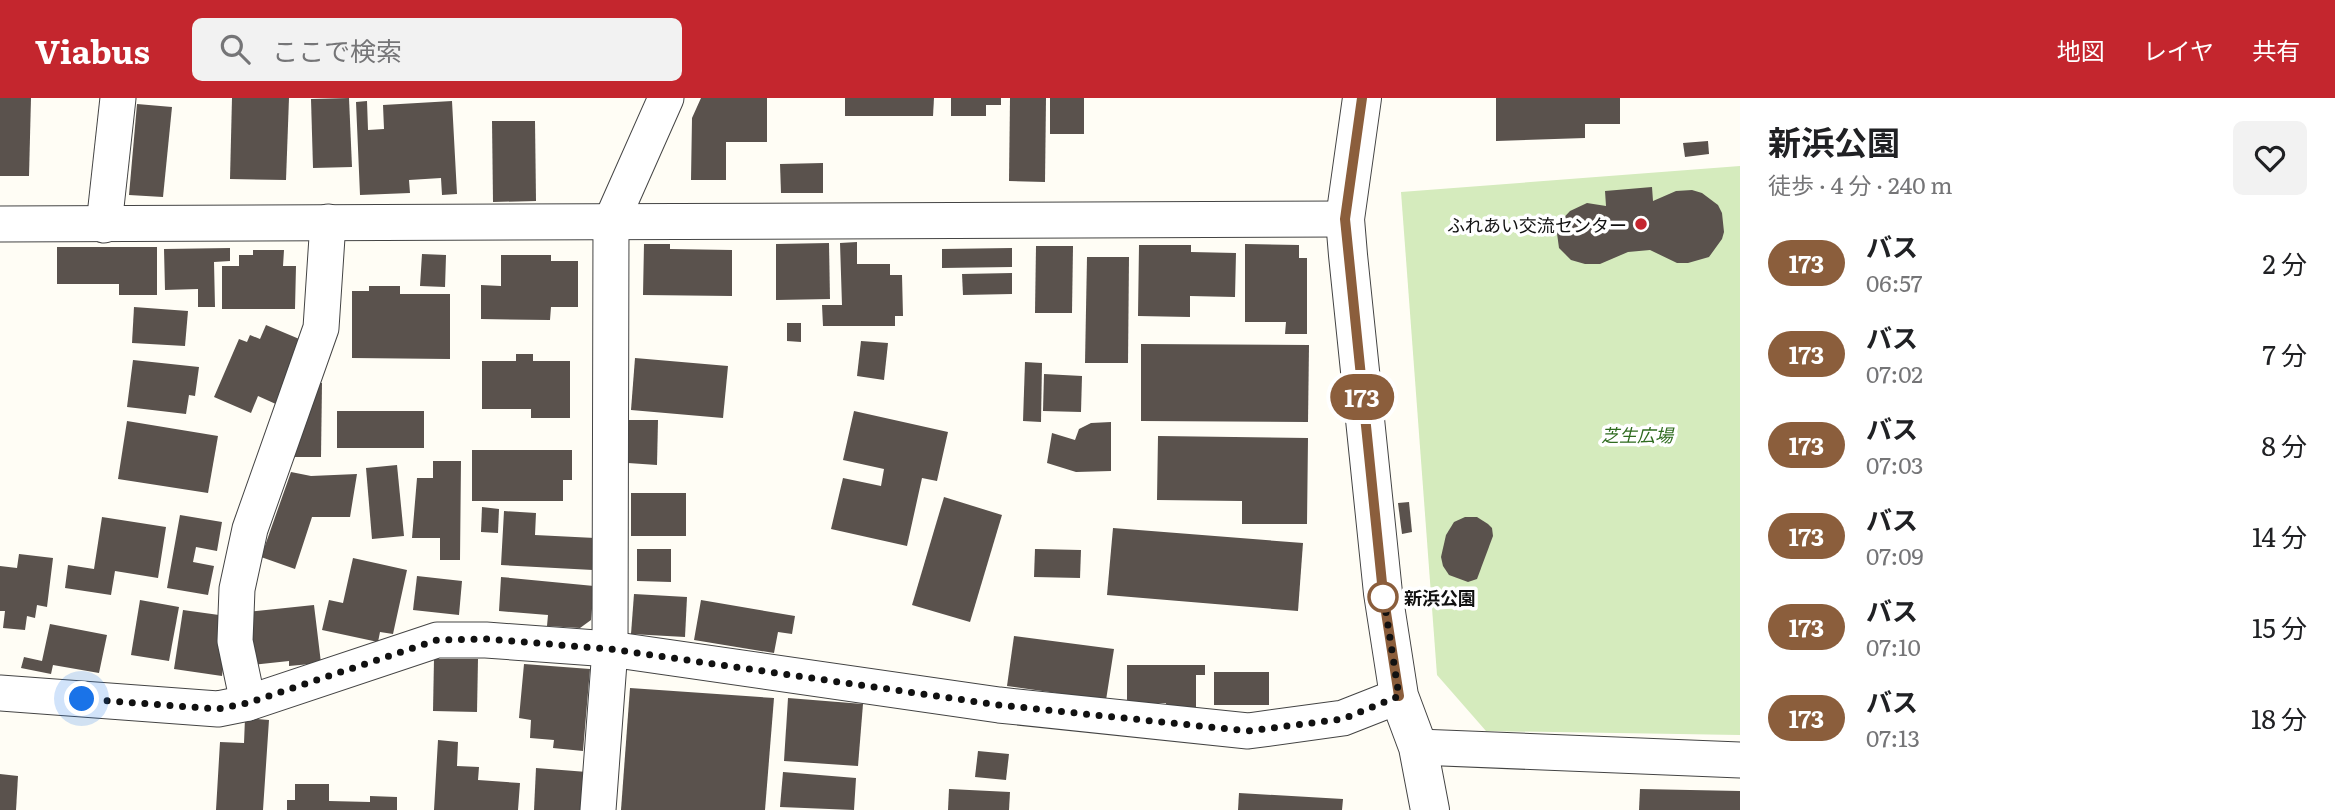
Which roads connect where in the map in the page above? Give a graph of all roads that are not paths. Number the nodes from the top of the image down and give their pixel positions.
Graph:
1 (118, 98) edge
2 (666, 98) edge
3 (1362, 98) edge
4 (1345, 219) junction
5 (328, 222) junction
6 (611, 222) junction
7 (0, 225) edge
8 (104, 225) junction
9 (610, 649) junction
10 (0, 693) edge
11 (1399, 696) junction
12 (248, 703) junction
13 (1418, 747) junction
14 (1740, 760) edge
15 (598, 810) edge
16 (1430, 810) edge

1 - 8 street
2 - 6 street
3 - 4 street
4 - 6 street
4 - 11 street
5 - 6 street
5 - 8 street
5 - 12 street
6 - 9 street
7 - 8 street
9 - 11 street
9 - 12 street
9 - 15 street
10 - 12 street
11 - 13 street
13 - 14 street
13 - 16 street

